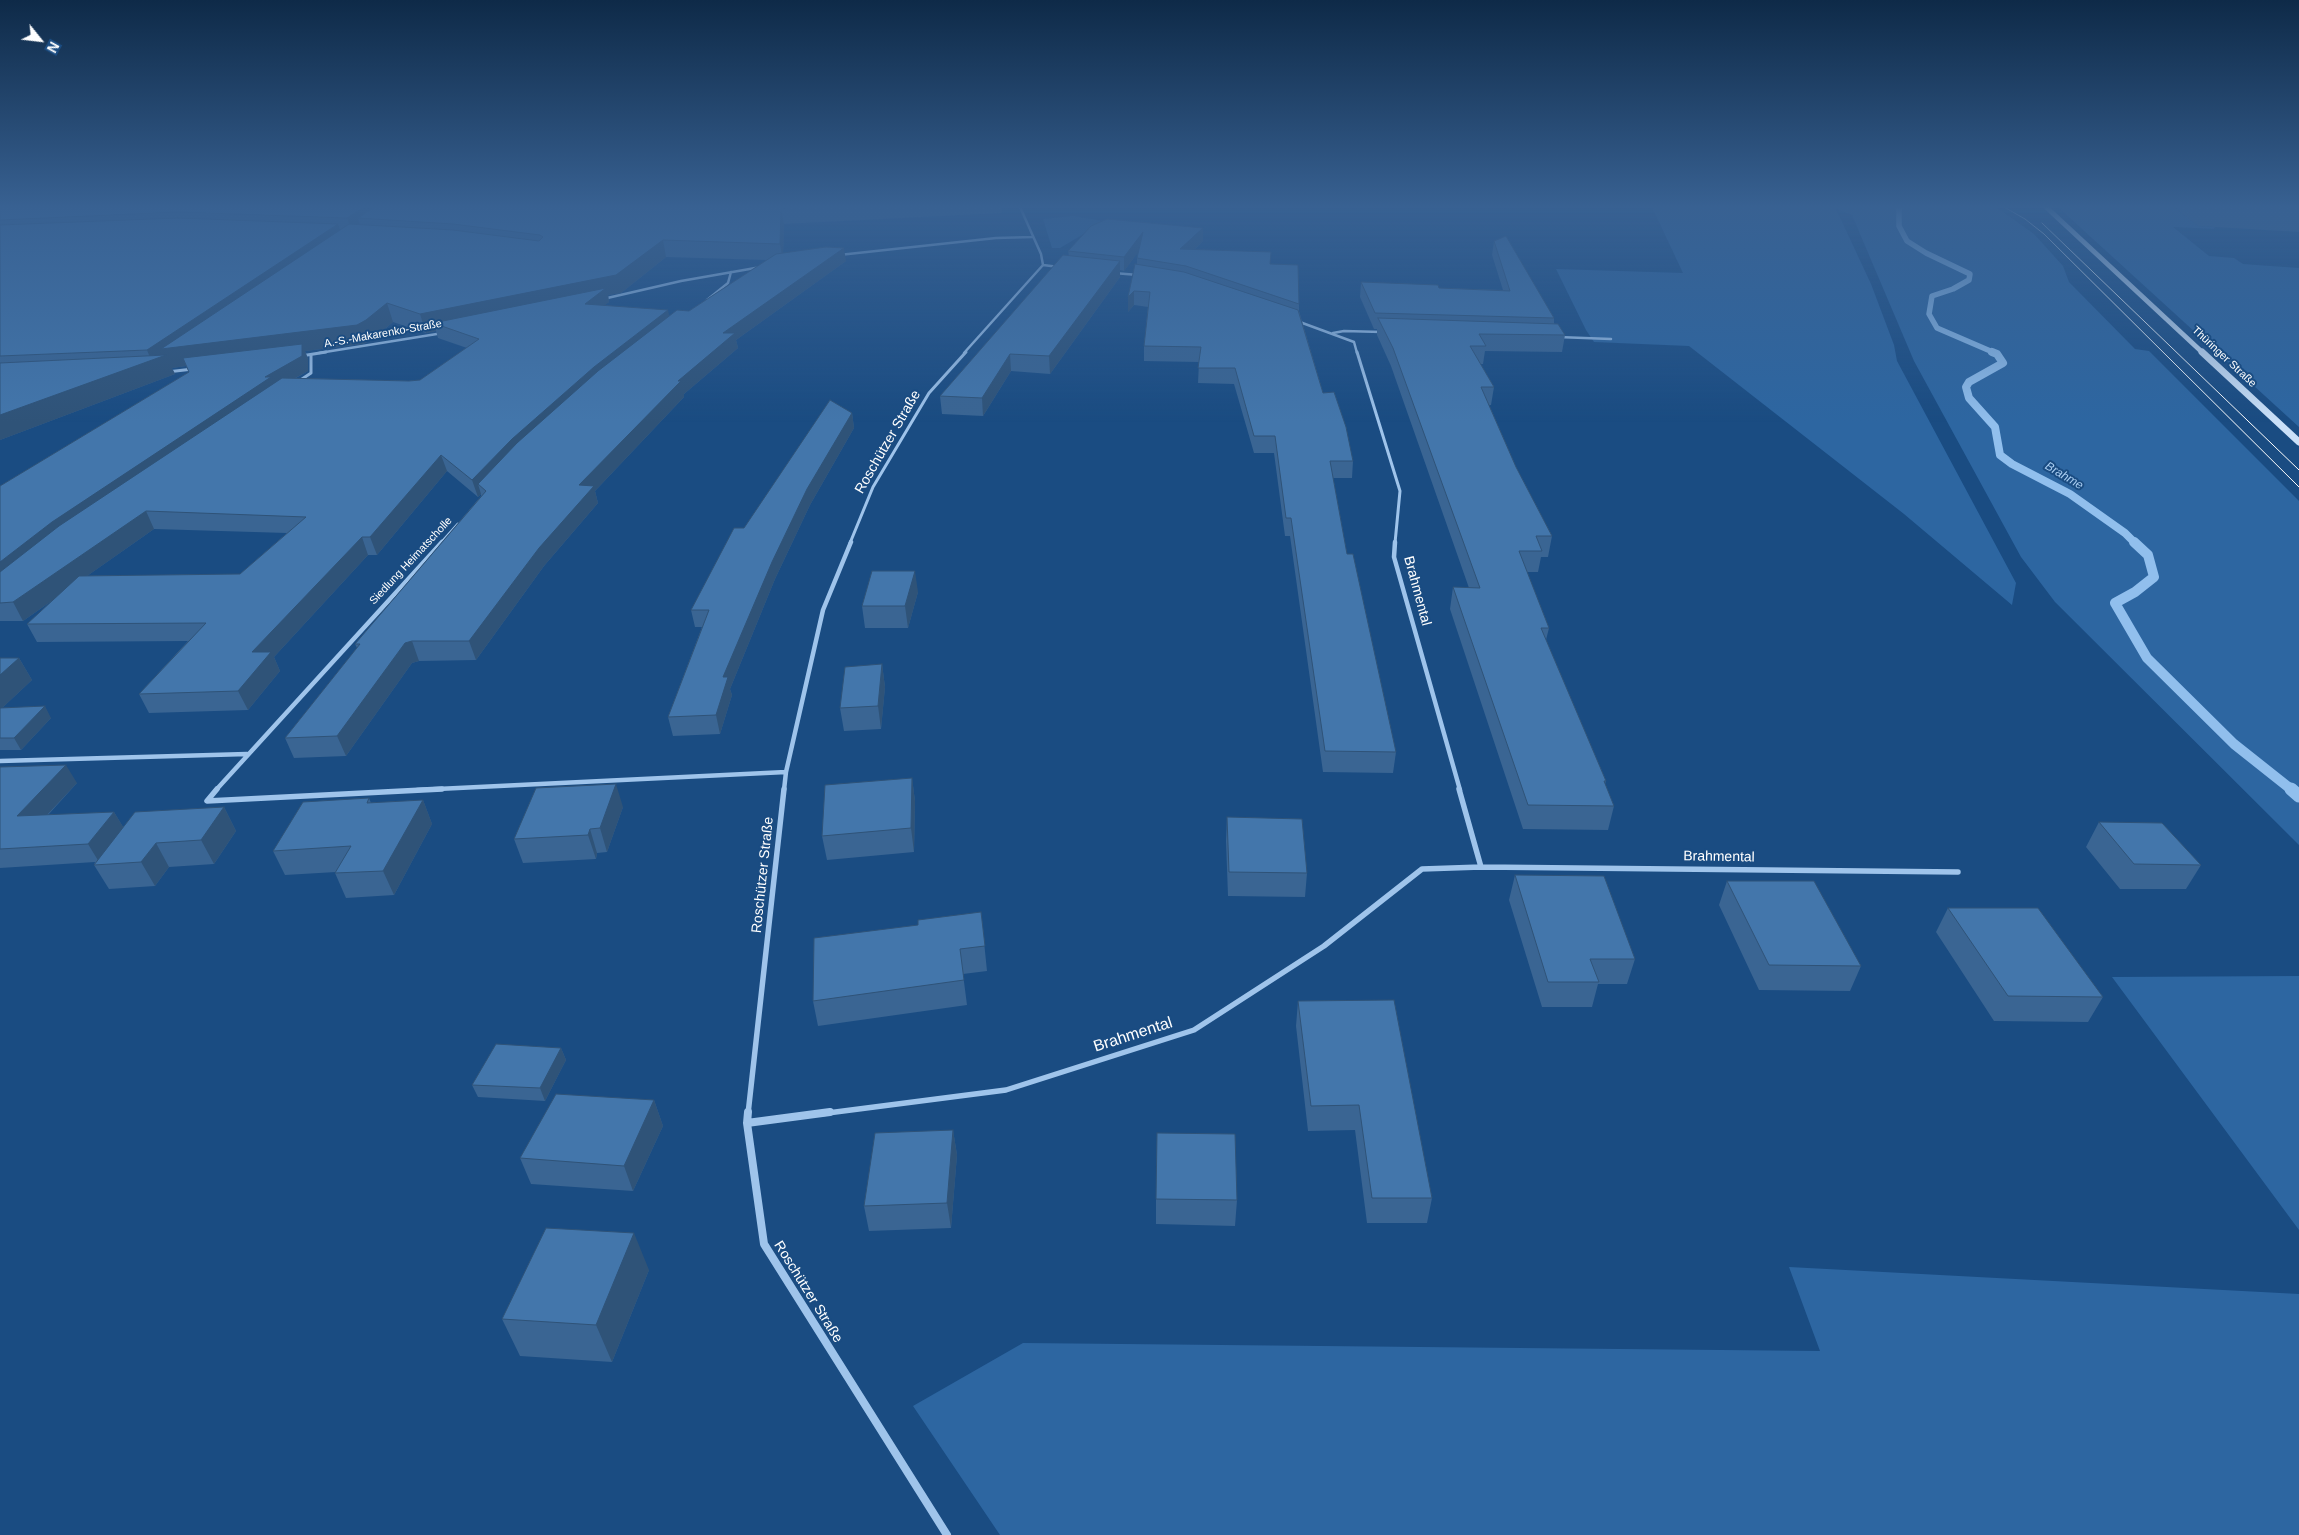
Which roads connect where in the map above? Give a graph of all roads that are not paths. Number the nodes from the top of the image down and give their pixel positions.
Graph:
1 (700, 279) edge
2 (729, 279) edge
3 (1031, 279) edge
4 (2123, 279) edge
5 (595, 301) edge
6 (705, 301) edge
7 (1288, 318) edge
8 (448, 332) edge
9 (1384, 332) edge
10 (1333, 334) junction
11 (1551, 337) edge
12 (1610, 339) dead end
13 (311, 355) junction
14 (300, 356) edge
15 (197, 369) edge
16 (158, 373) dead end
17 (297, 382) edge
18 (2299, 442) edge
19 (459, 523) edge
20 (247, 754) junction
21 (0, 761) edge
22 (786, 772) junction
23 (1481, 866) junction
24 (1958, 872) dead end
25 (747, 1123) junction
26 (947, 1535) edge

1 - 5 street
2 - 6 street
3 - 22 street, Roschützer Straße
4 - 18 main road, Thüringer Straße
7 - 10 street, Brahmental
8 - 13 street, A.-S.-Makarenko-Straße
9 - 10 street, Brahmental
10 - 23 street, Brahmental
11 - 12 street
13 - 14 street, A.-S.-Makarenko-Straße
13 - 17 street
15 - 16 street
19 - 20 street, Siedlung Heimatscholle
20 - 21 street
20 - 22 street, Siedlung Heimatscholle
22 - 25 street, Roschützer Straße
23 - 24 street, Brahmental
23 - 25 street, Brahmental
25 - 26 street, Roschützer Straße

